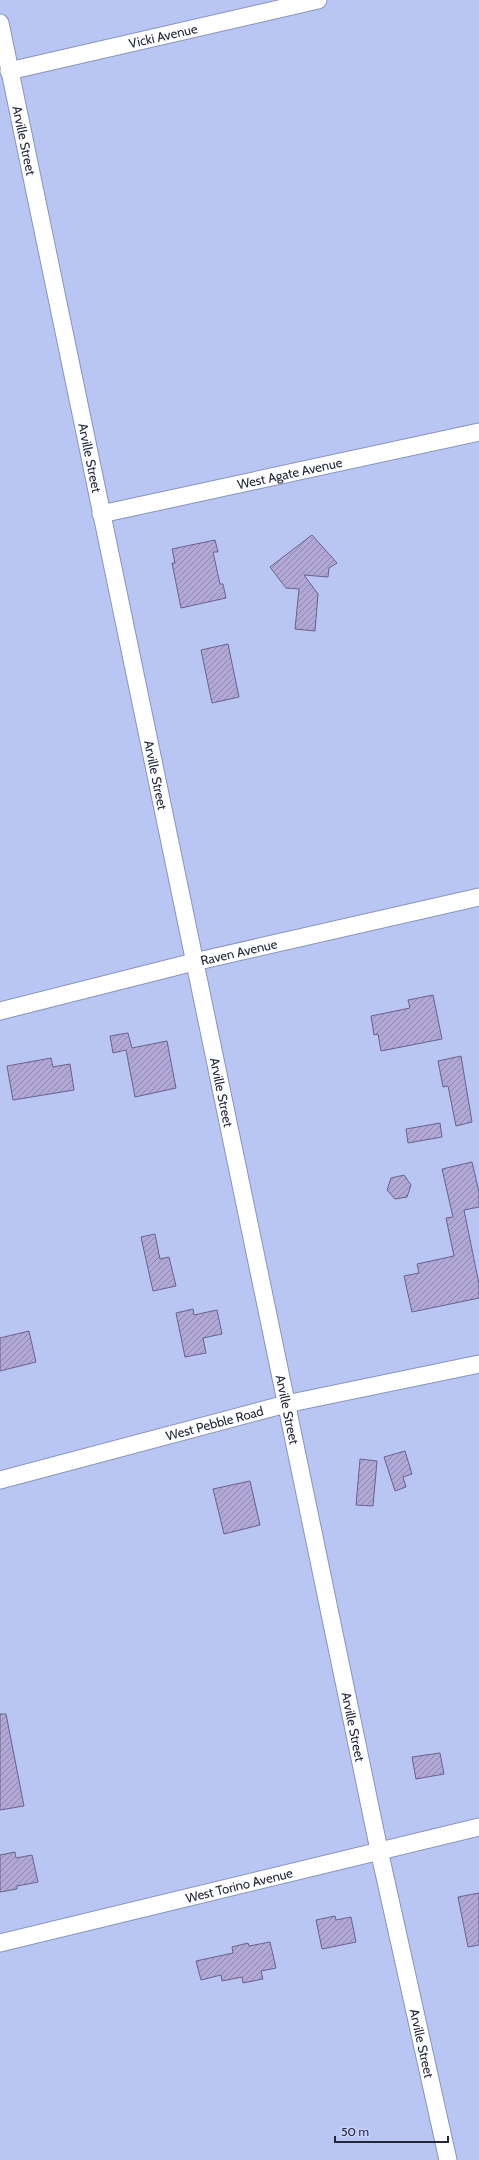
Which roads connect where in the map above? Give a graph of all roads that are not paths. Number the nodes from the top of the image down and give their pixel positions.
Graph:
1 (318, 0) edge
2 (0, 23) edge
3 (9, 71) junction
4 (479, 432) edge
5 (101, 514) junction
6 (479, 897) edge
7 (194, 962) junction
8 (0, 1011) edge
9 (479, 1364) edge
10 (286, 1404) junction
11 (0, 1480) edge
12 (479, 1827) edge
13 (379, 1850) junction
14 (0, 1943) edge
15 (448, 2160) edge

1 - 3 street, Vicki Avenue
2 - 3 street, Arville Street
3 - 5 street, Arville Street
4 - 5 street, West Agate Avenue
5 - 7 street, Arville Street
6 - 7 street, Raven Avenue
7 - 8 street, Raven Avenue
7 - 10 street, Arville Street
9 - 10 street, West Pebble Road
10 - 11 street, West Pebble Road
10 - 13 street, Arville Street
12 - 13 street, West Torino Avenue
13 - 14 street, West Torino Avenue
13 - 15 street, Arville Street

